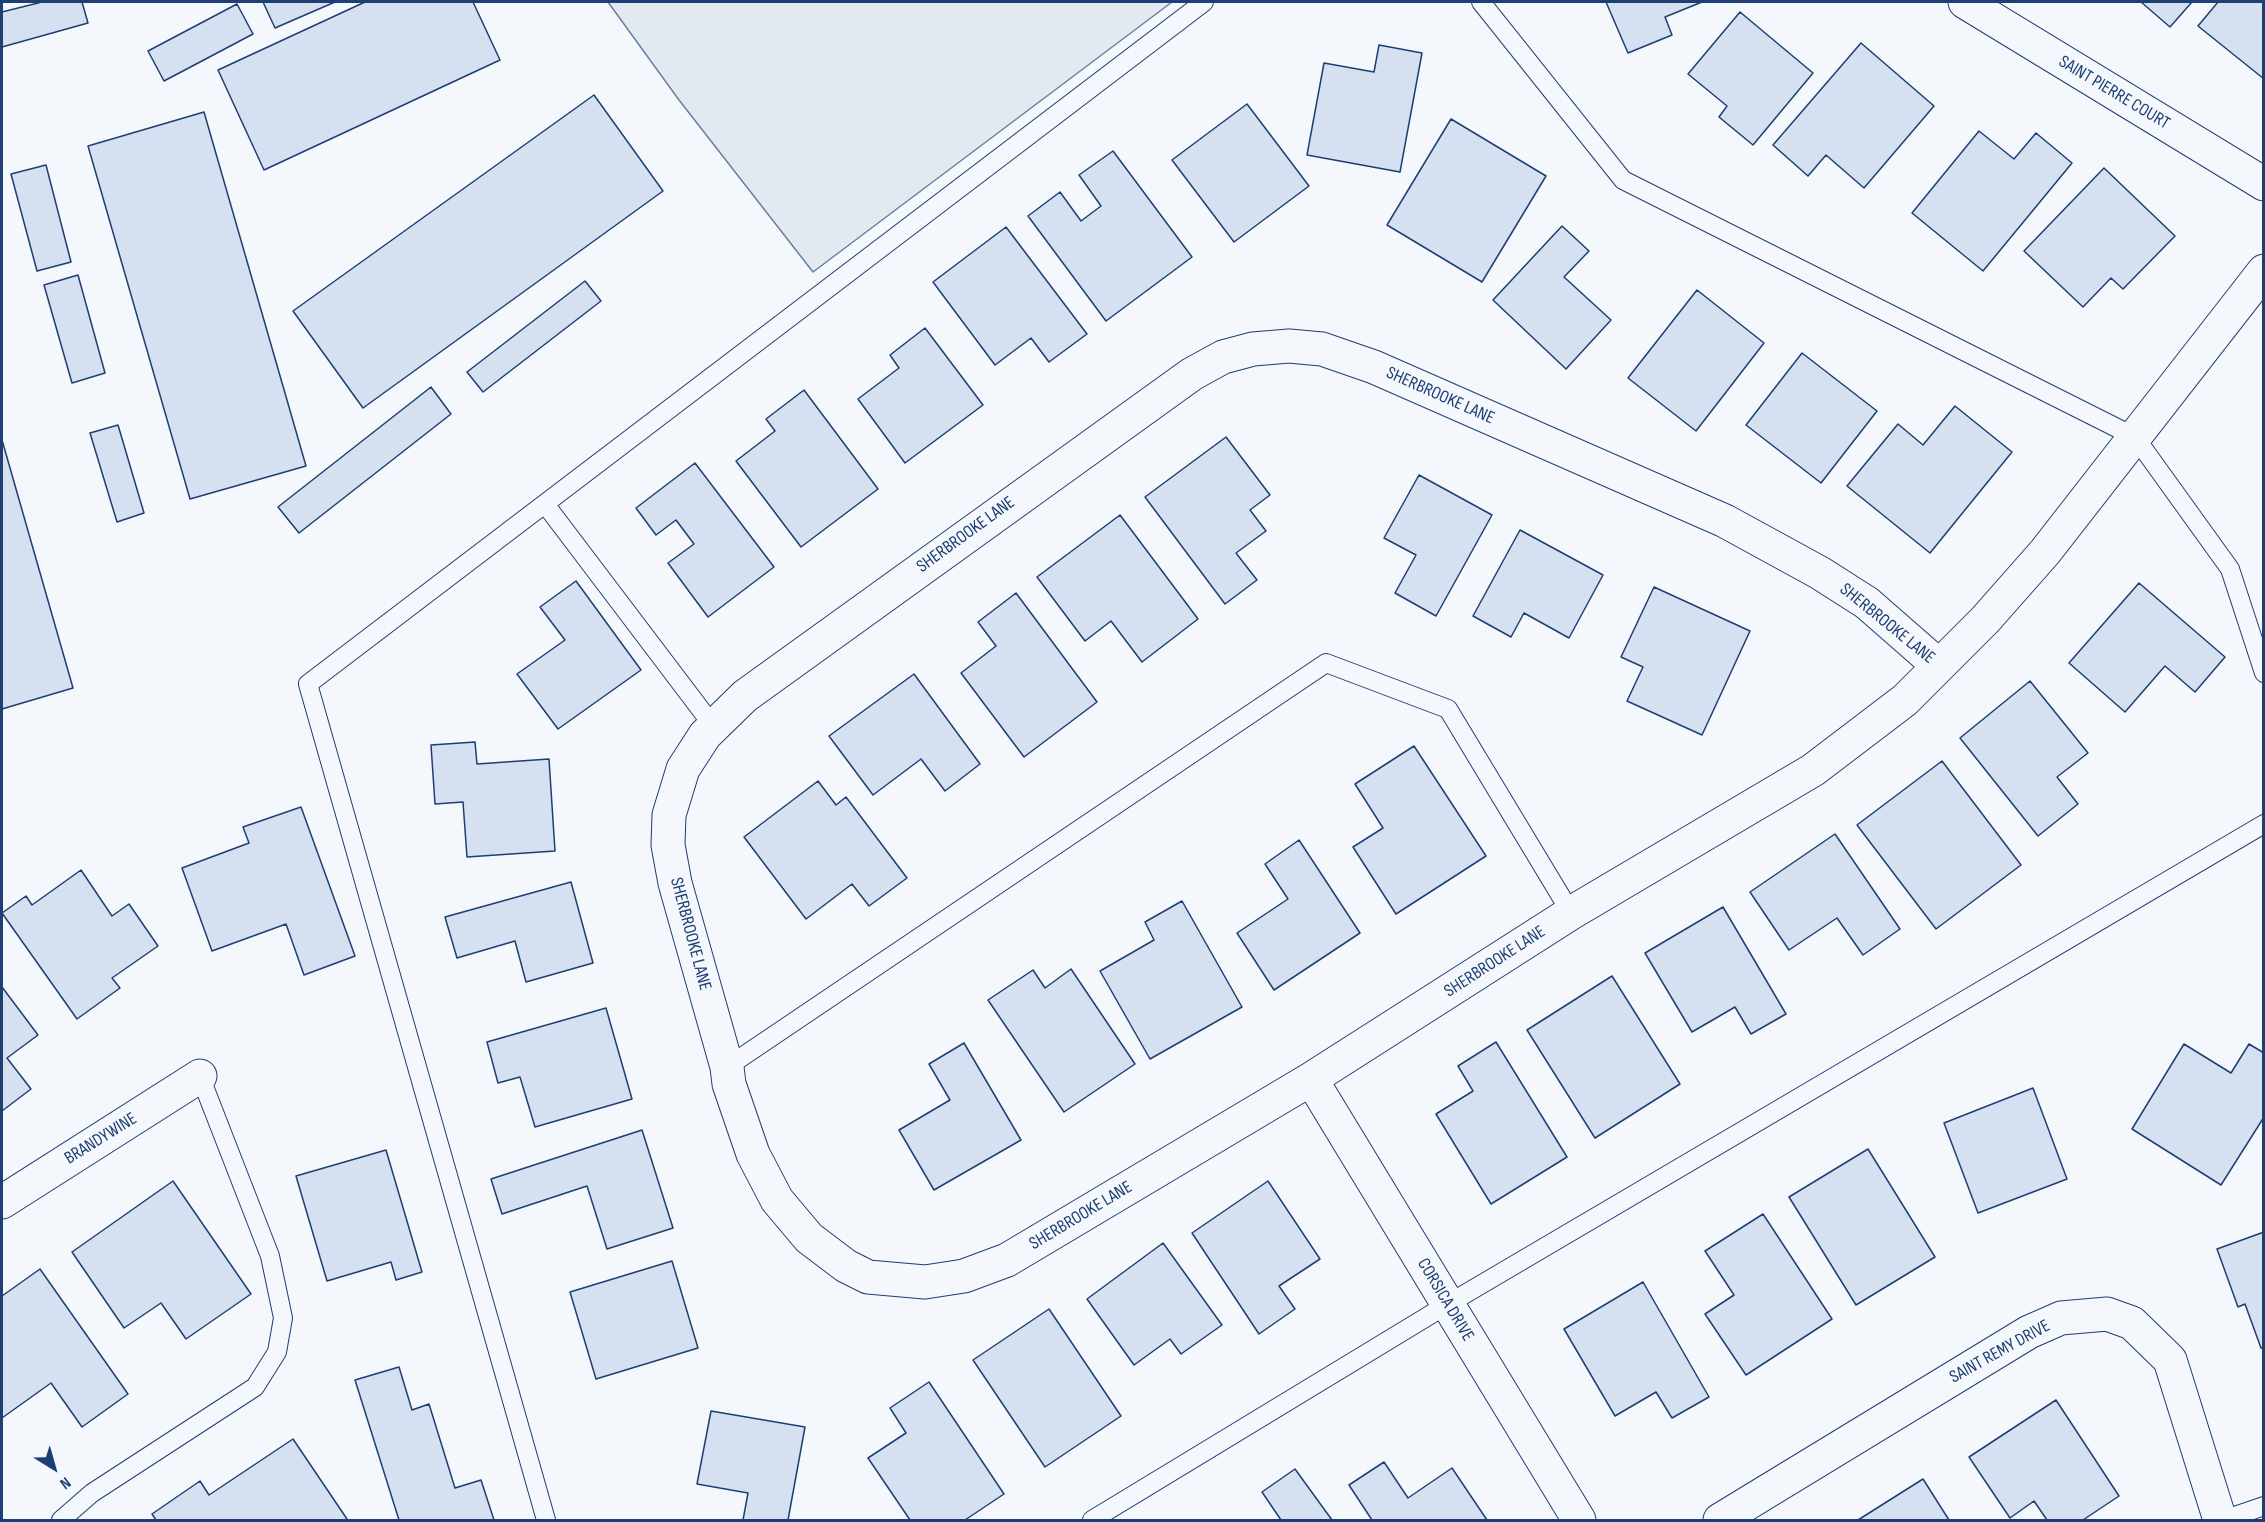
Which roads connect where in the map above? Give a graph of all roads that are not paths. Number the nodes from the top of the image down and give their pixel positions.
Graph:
1 (1204, 2) edge
2 (1482, 2) edge
3 (1965, 2) edge
4 (2264, 184) edge
5 (2264, 271) edge
6 (2135, 437) junction
7 (545, 504) junction
8 (1939, 666) junction
9 (2264, 673) edge
10 (714, 727) junction
11 (2264, 824) edge
12 (1571, 913) junction
13 (727, 1068) junction
14 (200, 1076) joint
15 (1311, 1079) junction
16 (2, 1202) edge
17 (1448, 1304) junction
18 (2264, 1506) edge
19 (61, 1521) edge
20 (546, 1521) edge
21 (1092, 1521) edge
22 (1579, 1521) edge
23 (1720, 1521) edge
24 (2222, 1521) edge

1 - 7 lane
2 - 6 lane
3 - 4 street, SAINT PIERRE COURT
5 - 6 street, SHERBROOKE LANE
6 - 8 street, SHERBROOKE LANE
6 - 9 lane
7 - 10 lane
7 - 20 lane
8 - 10 street, SHERBROOKE LANE
8 - 12 street, SHERBROOKE LANE
10 - 13 street, SHERBROOKE LANE
11 - 17 lane
12 - 13 lane
12 - 15 street, SHERBROOKE LANE
13 - 15 street, SHERBROOKE LANE
14 - 16 street, BRANDYWINE
14 - 19 lane
15 - 17 street, CORSICA DRIVE
17 - 21 lane
17 - 22 street, CORSICA DRIVE
18 - 24 lane
23 - 24 street, SAINT REMY DRIVE

